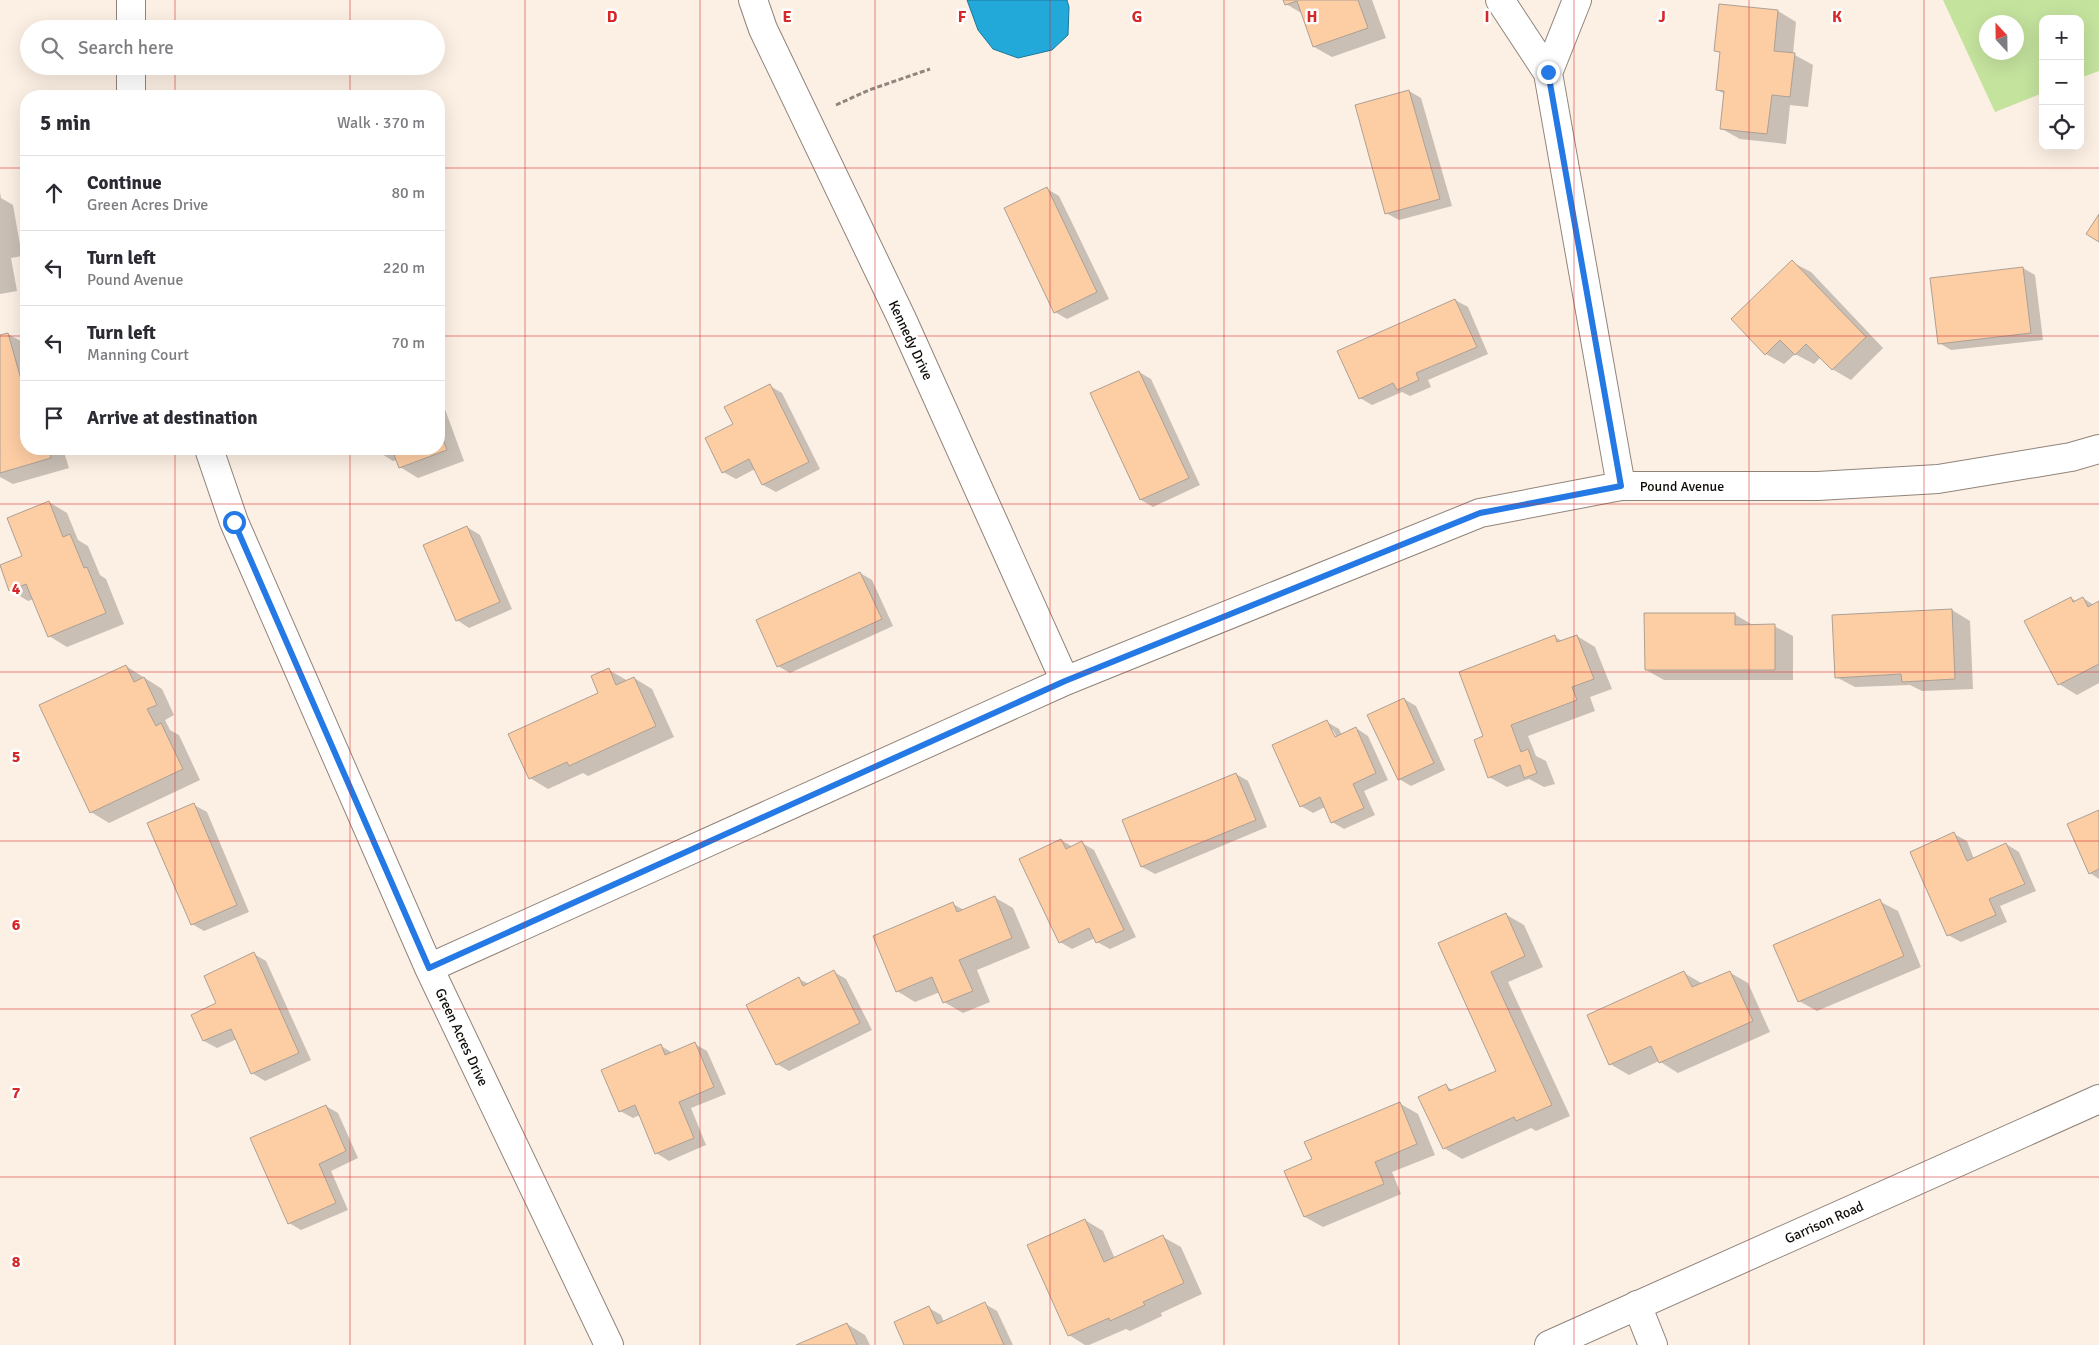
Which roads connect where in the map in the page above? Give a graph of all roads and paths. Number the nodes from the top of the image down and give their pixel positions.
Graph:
1 (131, 0) edge
2 (753, 0) edge
3 (1500, 0) edge
4 (1577, 0) edge
5 (131, 20) edge
6 (930, 69) dead end
7 (1548, 72) junction
8 (131, 75) edge
9 (131, 90) edge
10 (806, 119) junction
11 (2099, 449) edge
12 (211, 455) edge
13 (1621, 486) junction
14 (1065, 681) junction
15 (429, 968) junction
16 (2099, 1099) edge
17 (1636, 1305) junction
18 (609, 1345) edge
19 (1549, 1345) edge
20 (1653, 1345) edge

1 - 5 street
2 - 10 street, Kennedy Drive
3 - 7 street
4 - 7 street
6 - 10 path
7 - 13 street
8 - 9 street
10 - 14 street, Kennedy Drive
11 - 13 street, Pound Avenue
12 - 15 street, Green Acres Drive
13 - 14 street, Pound Avenue
14 - 15 street, Pound Avenue
15 - 18 street, Green Acres Drive
16 - 17 street, Garrison Road
17 - 19 street, Garrison Road
17 - 20 street

